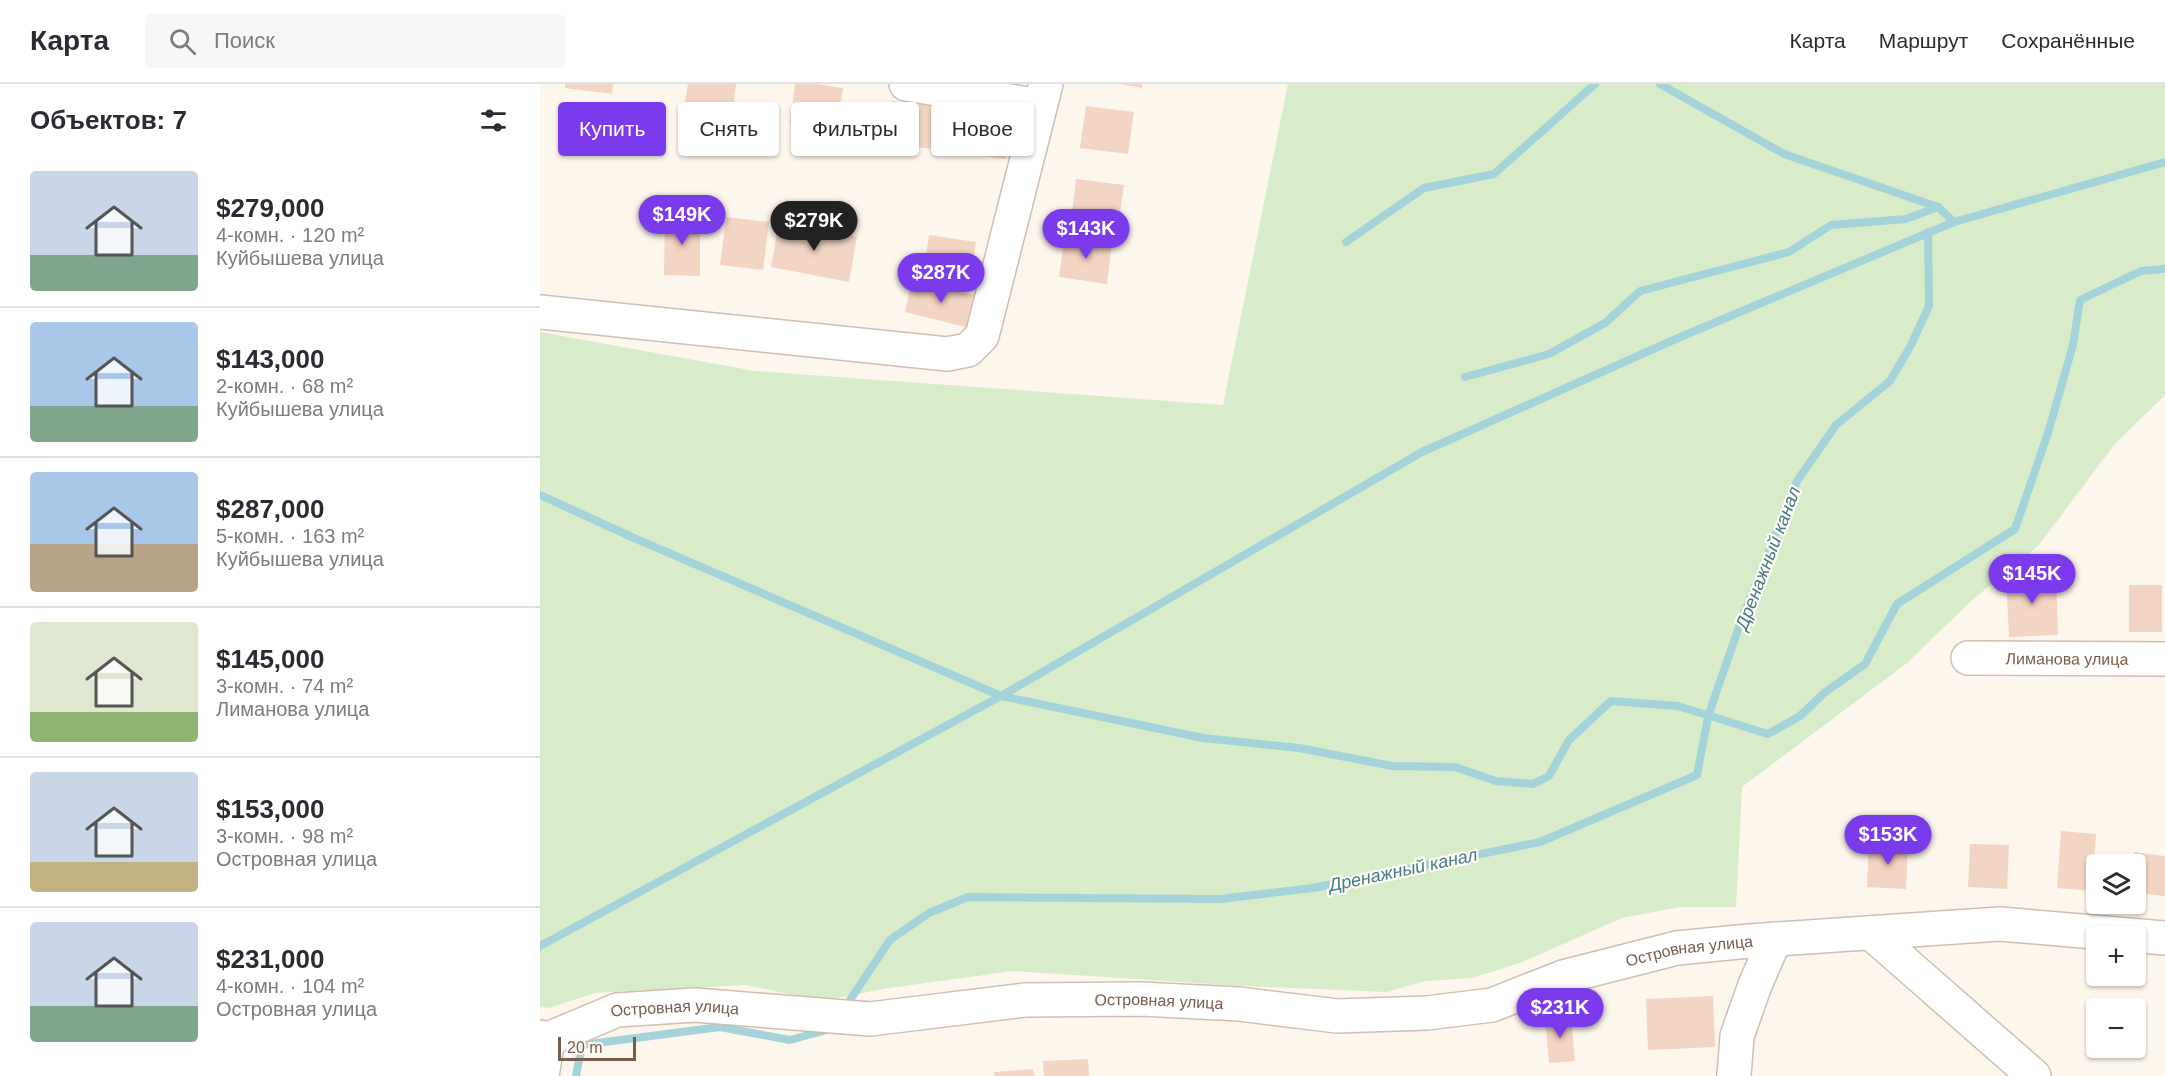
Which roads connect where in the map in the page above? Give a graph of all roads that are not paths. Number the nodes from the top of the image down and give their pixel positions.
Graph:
1 (906, 84) edge
2 (1043, 95) edge
3 (540, 312) edge
4 (1968, 658) dead end
5 (2165, 659) edge
6 (1871, 933) junction
7 (2165, 938) edge
8 (1775, 939) junction
9 (544, 1038) edge
10 (542, 1076) edge
11 (1734, 1076) edge
12 (2034, 1076) edge

1 - 2 street
2 - 3 street
4 - 5 street, Лиманова улица
6 - 7 street, Островная улица
6 - 8 street, Островная улица
6 - 12 street
8 - 9 street, Островная улица
8 - 11 street, Островная улица
9 - 10 street

